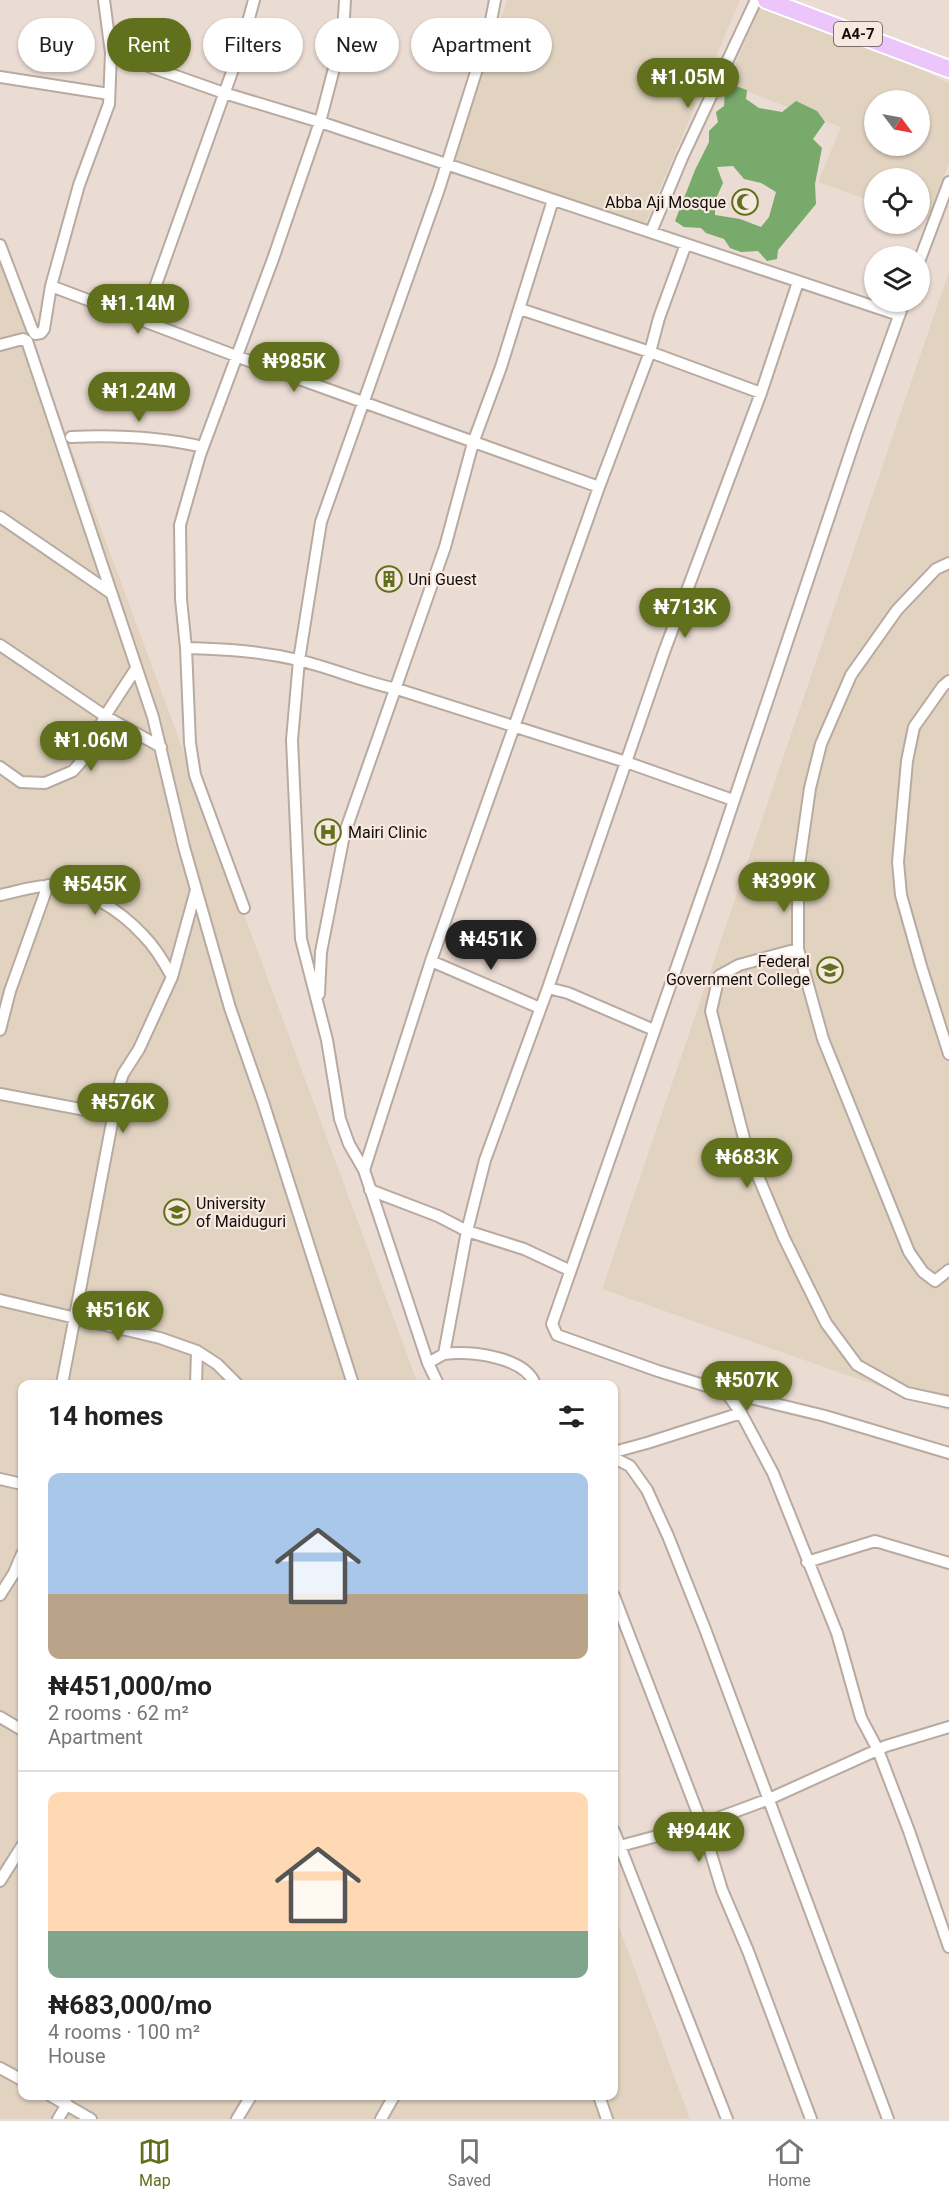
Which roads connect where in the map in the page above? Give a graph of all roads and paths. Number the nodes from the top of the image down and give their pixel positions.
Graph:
1 (104, 0) edge
2 (254, 0) edge
3 (345, 0) edge
4 (495, 0) edge
5 (756, 0) edge
6 (766, 0) edge
7 (799, 0) edge
8 (784, 3) edge
9 (107, 23) edge
10 (949, 58) edge
11 (949, 69) edge
12 (110, 72) edge
13 (165, 72) edge
14 (0, 77) edge
15 (224, 93) junction
16 (109, 94) junction
17 (320, 122) junction
18 (447, 164) junction
19 (949, 182) edge
20 (553, 200) junction
21 (651, 232) junction
22 (686, 244) junction
23 (0, 245) edge
24 (925, 246) edge
25 (798, 282) junction
26 (51, 286) junction
27 (520, 309) junction
28 (901, 312) edge
29 (900, 315) junction
30 (143, 321) junction
31 (0, 345) edge
32 (650, 352) junction
33 (236, 357) junction
34 (761, 393) junction
35 (363, 402) junction
36 (71, 436) dead end
37 (473, 443) junction
38 (203, 447) junction
39 (598, 487) junction
40 (0, 517) edge
41 (949, 563) edge
42 (111, 593) junction
43 (0, 645) edge
44 (186, 648) junction
45 (299, 660) junction
46 (135, 670) junction
47 (949, 681) edge
48 (397, 689) junction
49 (105, 716) junction
50 (514, 727) junction
51 (161, 747) junction
52 (626, 762) junction
53 (0, 767) edge
54 (734, 800) junction
55 (48, 885) junction
56 (196, 889) junction
57 (0, 895) edge
58 (244, 908) dead end
59 (798, 949) junction
60 (431, 960) junction
61 (172, 977) junction
62 (548, 988) junction
63 (319, 1008) junction
64 (540, 1008) junction
65 (0, 1030) edge
66 (654, 1030) junction
67 (949, 1054) edge
68 (0, 1094) edge
69 (112, 1115) junction
70 (364, 1170) junction
71 (370, 1190) junction
72 (467, 1231) junction
73 (569, 1270) junction
74 (949, 1270) edge
75 (0, 1300) edge
76 (75, 1317) junction
77 (197, 1351) junction
78 (444, 1354) junction
79 (428, 1363) junction
80 (63, 1380) edge
81 (196, 1380) edge
82 (233, 1380) edge
83 (352, 1380) edge
84 (436, 1380) edge
85 (533, 1380) edge
86 (726, 1392) junction
87 (949, 1402) edge
88 (741, 1413) junction
89 (618, 1451) edge
90 (949, 1453) edge
91 (618, 1460) edge
92 (0, 1479) edge
93 (18, 1483) edge
94 (807, 1562) junction
95 (949, 1563) edge
96 (18, 1564) edge
97 (14, 1573) junction
98 (0, 1578) edge
99 (0, 1594) edge
100 (618, 1606) edge
101 (0, 1717) edge
102 (949, 1727) edge
103 (18, 1728) edge
104 (878, 1750) junction
105 (769, 1799) junction
106 (702, 1824) junction
107 (618, 1841) edge
108 (620, 1846) junction
109 (18, 1852) edge
110 (0, 1881) edge
111 (949, 1947) edge
112 (0, 2068) edge
113 (18, 2078) edge
114 (59, 2100) edge
115 (249, 2100) edge
116 (392, 2100) edge
117 (600, 2100) edge
118 (67, 2104) junction
119 (58, 2119) edge
120 (91, 2119) edge
121 (237, 2119) edge
122 (381, 2119) edge
123 (607, 2119) edge
124 (727, 2119) edge
125 (811, 2119) edge
126 (888, 2119) edge

1 - 9 street
2 - 15 street
3 - 17 street
4 - 18 street
5 - 21 street
6 - 8 highway, A4-7
7 - 10 highway, A4-7
8 - 11 highway, A4-7
12 - 16 street
13 - 15 street
14 - 16 street
15 - 17 street
15 - 30 street
16 - 26 street
17 - 18 street
17 - 33 street
18 - 20 street
18 - 35 street
19 - 24 street
20 - 21 street
20 - 27 street
21 - 22 street
22 - 25 street
22 - 32 street
23 - 26 street
25 - 29 street
25 - 34 street
26 - 30 street
27 - 32 street
27 - 37 street
28 - 29 street
29 - 54 street
30 - 33 street
31 - 42 street
32 - 34 street
32 - 39 street
33 - 35 street
33 - 38 street
34 - 52 street
35 - 37 street
35 - 45 street
36 - 38 street
37 - 39 street
37 - 48 street
38 - 44 street
39 - 50 street
40 - 42 street
41 - 59 street
42 - 46 street
43 - 49 street
44 - 45 street
44 - 58 street
45 - 48 street
45 - 63 street
46 - 49 street
46 - 51 street
47 - 67 street
48 - 50 street
48 - 63 street
49 - 51 street
49 - 53 street
50 - 52 street
50 - 60 street
51 - 56 street
52 - 54 street
52 - 62 street
54 - 66 street
55 - 57 street
55 - 61 street
55 - 65 street
56 - 61 street
56 - 83 street
59 - 74 street
59 - 87 street
60 - 64 street
60 - 70 street
61 - 69 street
62 - 64 street
62 - 66 street
63 - 70 street
64 - 72 street
66 - 73 street
68 - 69 street
69 - 76 street
70 - 71 street
71 - 72 street
71 - 79 street
72 - 73 street
72 - 78 street
73 - 86 street
75 - 76 street
76 - 77 street
76 - 80 street
77 - 81 street
77 - 82 street
78 - 79 street
78 - 85 street
79 - 84 street
86 - 88 street
86 - 90 street
88 - 89 street
88 - 94 street
91 - 105 street
92 - 93 street
94 - 95 street
94 - 104 street
96 - 97 street
97 - 98 street
97 - 99 street
100 - 106 street
101 - 103 street
102 - 104 street
104 - 105 street
104 - 111 street
105 - 106 street
105 - 126 street
106 - 108 street
106 - 125 street
107 - 108 street
108 - 124 street
109 - 110 street
112 - 113 street
114 - 118 street
115 - 121 street
116 - 122 street
117 - 123 street
118 - 119 street
118 - 120 street

